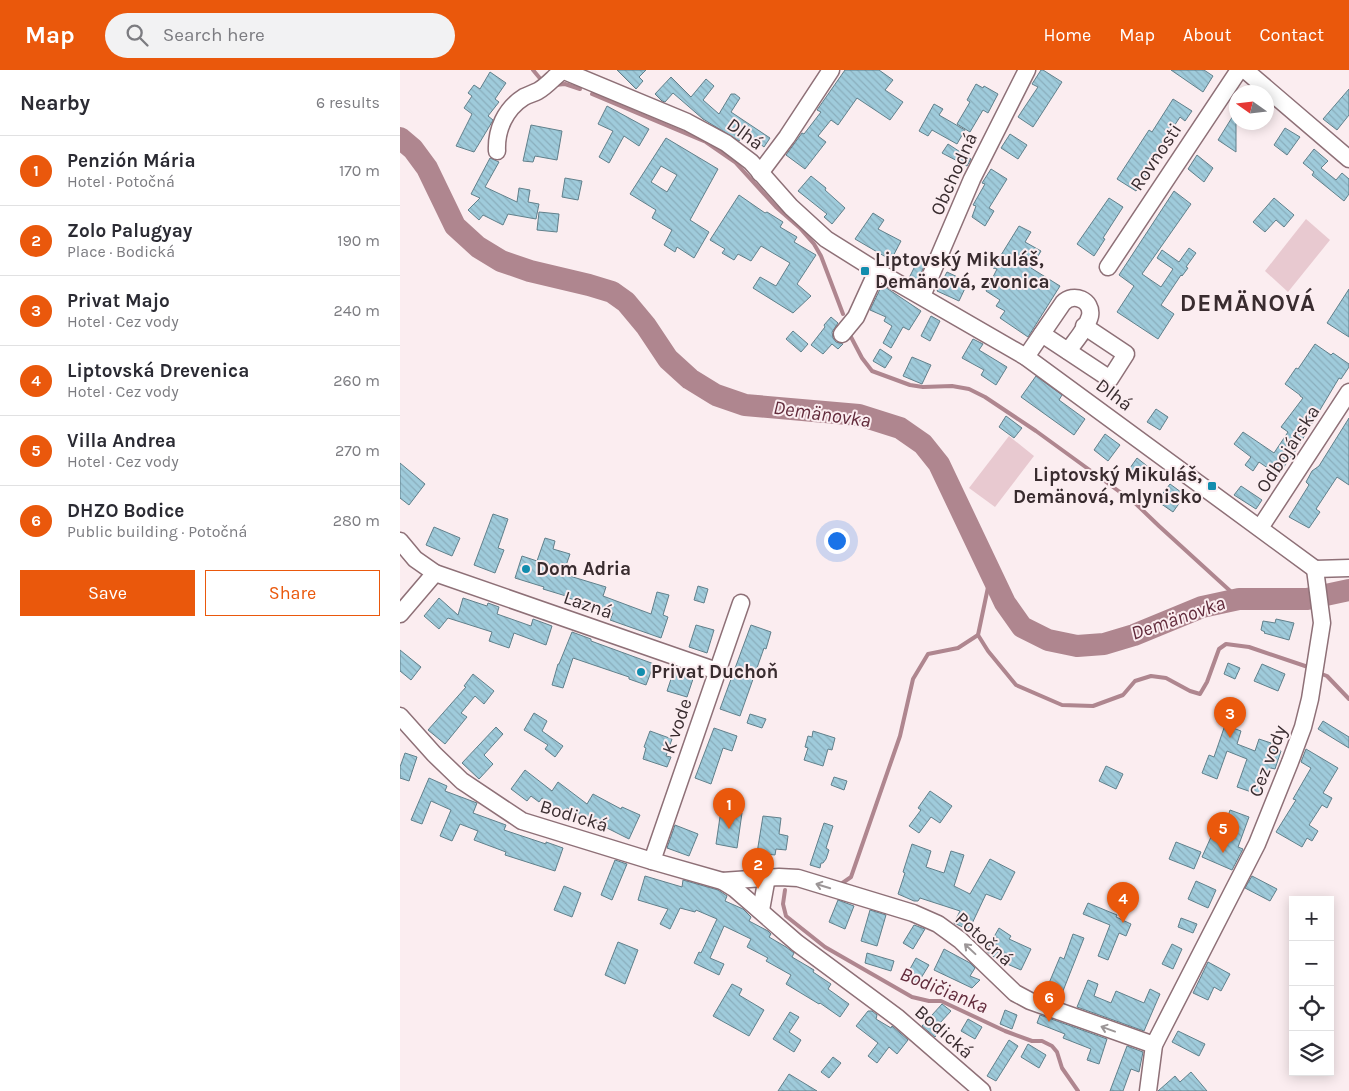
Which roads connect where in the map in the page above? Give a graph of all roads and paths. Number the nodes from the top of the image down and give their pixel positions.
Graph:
1 (831, 70) edge
2 (1027, 70) edge
3 (1239, 70) edge
4 (1245, 70) edge
5 (568, 71) edge
6 (497, 151) dead end
7 (1349, 159) edge
8 (760, 173) junction
9 (1108, 267) dead end
10 (878, 271) junction
11 (922, 296) junction
12 (1084, 326) junction
13 (842, 334) dead end
14 (1042, 334) junction
15 (1068, 351) junction
16 (1026, 357) junction
17 (1349, 392) edge
18 (1260, 528) junction
19 (400, 541) edge
20 (1349, 568) edge
21 (1315, 569) junction
22 (435, 572) junction
23 (741, 603) dead end
24 (400, 614) edge
25 (717, 671) junction
26 (400, 716) edge
27 (652, 861) junction
28 (767, 877) junction
29 (722, 881) junction
30 (761, 910) junction
31 (1154, 1046) junction
32 (982, 1091) edge
33 (1148, 1091) edge

1 - 8 street
2 - 11 street, Obchodná
3 - 9 street, Rovnosti
4 - 7 street
5 - 6 street
5 - 8 street, Dlhá
8 - 10 street, Dlhá
10 - 11 street, Dlhá
10 - 13 street
11 - 16 street, Dlhá
12 - 14 street
12 - 15 street
12 - 15 street
14 - 15 street
14 - 16 street
16 - 18 street, Dlhá
17 - 18 street, Odbojárska
18 - 21 street, Dlhá
19 - 22 street, Lazná
20 - 21 street
21 - 31 street, Cez vody
22 - 24 street
22 - 25 street, Lazná
23 - 25 street, K vode
25 - 27 street, K vode
26 - 27 street, Bodická
27 - 29 street, Bodická
28 - 29 street, Potočná
28 - 30 street
31 -> 28 street, Potočná
29 - 30 street, Bodická
30 - 32 street, Bodická
31 - 33 street, Cez vody

